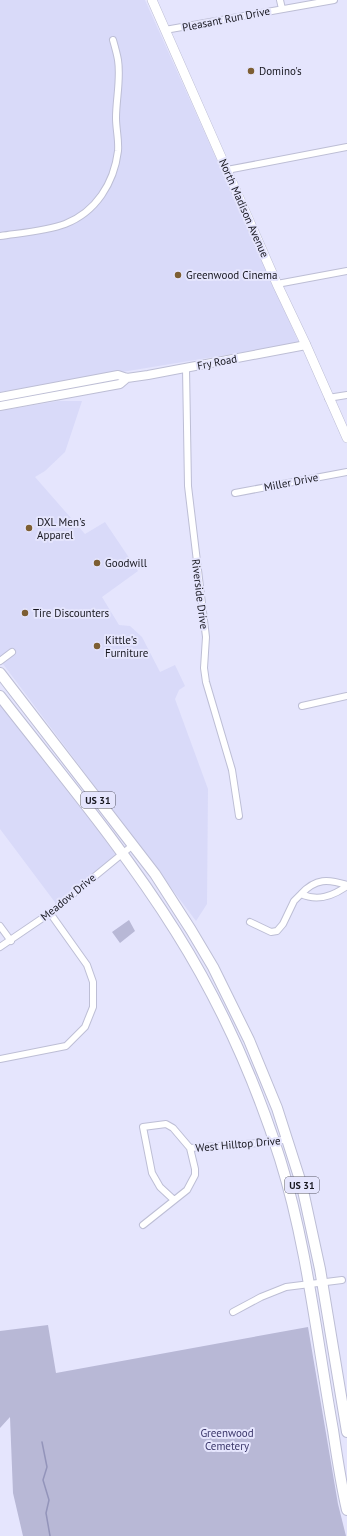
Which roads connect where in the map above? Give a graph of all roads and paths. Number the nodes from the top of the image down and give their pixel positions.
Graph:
1 (152, 0) edge
2 (280, 0) edge
3 (334, 0) edge
4 (282, 9) junction
5 (165, 30) junction
6 (113, 40) dead end
7 (347, 147) edge
8 (227, 170) junction
9 (0, 236) edge
10 (347, 271) edge
11 (277, 284) junction
12 (306, 345) junction
13 (186, 368) junction
14 (127, 378) junction
15 (347, 395) edge
16 (0, 397) edge
17 (328, 398) junction
18 (0, 406) edge
19 (347, 438) edge
20 (347, 472) edge
21 (235, 493) dead end
22 (12, 652) dead end
23 (0, 661) edge
24 (0, 673) edge
25 (0, 696) edge
26 (347, 696) edge
27 (302, 706) dead end
28 (239, 816) dead end
29 (133, 845) junction
30 (122, 854) junction
31 (347, 886) edge
32 (301, 894) junction
33 (50, 913) junction
34 (250, 922) dead end
35 (0, 926) edge
36 (11, 940) junction
37 (0, 947) edge
38 (0, 1060) edge
39 (287, 1139) junction
40 (273, 1142) junction
41 (190, 1148) junction
42 (174, 1200) junction
43 (143, 1225) dead end
44 (342, 1280) dead end
45 (322, 1283) junction
46 (308, 1285) junction
47 (233, 1312) dead end
48 (346, 1416) edge
49 (331, 1421) junction
50 (347, 1432) edge
51 (347, 1510) edge

1 - 5 main road, North Madison Avenue
2 - 4 street
3 - 4 street, Pleasant Run Drive
4 - 5 street, Pleasant Run Drive
5 - 8 main road, North Madison Avenue
6 - 9 street
7 - 8 street
8 - 11 main road, North Madison Avenue
10 - 11 street
11 - 12 main road, North Madison Avenue
12 - 13 street, Fry Road
12 - 17 main road, North Madison Avenue
13 - 14 street, Fry Road
13 - 28 street, Riverside Drive
14 - 16 street, Fry Road
14 - 18 street, Fry Road
15 - 17 street
17 - 19 main road, North Madison Avenue
20 - 21 street, Miller Drive
22 - 23 street
24 - 29 main road, US 31
25 - 30 main road, US 31
26 - 27 street
29 - 30 street, Meadow Drive
29 - 39 main road, US 31
30 - 33 street, Meadow Drive
30 - 40 main road, US 31
31 - 32 street
31 - 32 street
32 - 34 street
33 - 36 street, Meadow Drive
33 - 38 street
35 - 36 street
36 - 37 street, Meadow Drive
39 - 40 street, West Hilltop Drive
39 - 45 main road, US 31
40 - 41 street, West Hilltop Drive
40 - 46 main road, US 31
41 - 42 street, West Hilltop Drive
41 - 42 street, West Hilltop Drive
42 - 43 street, West Hilltop Drive
44 - 45 street
45 - 46 street
45 - 48 main road, US 31
46 - 47 street
46 - 49 main road, US 31
48 - 49 street
48 - 50 main road, US 31
49 - 51 main road, US 31

